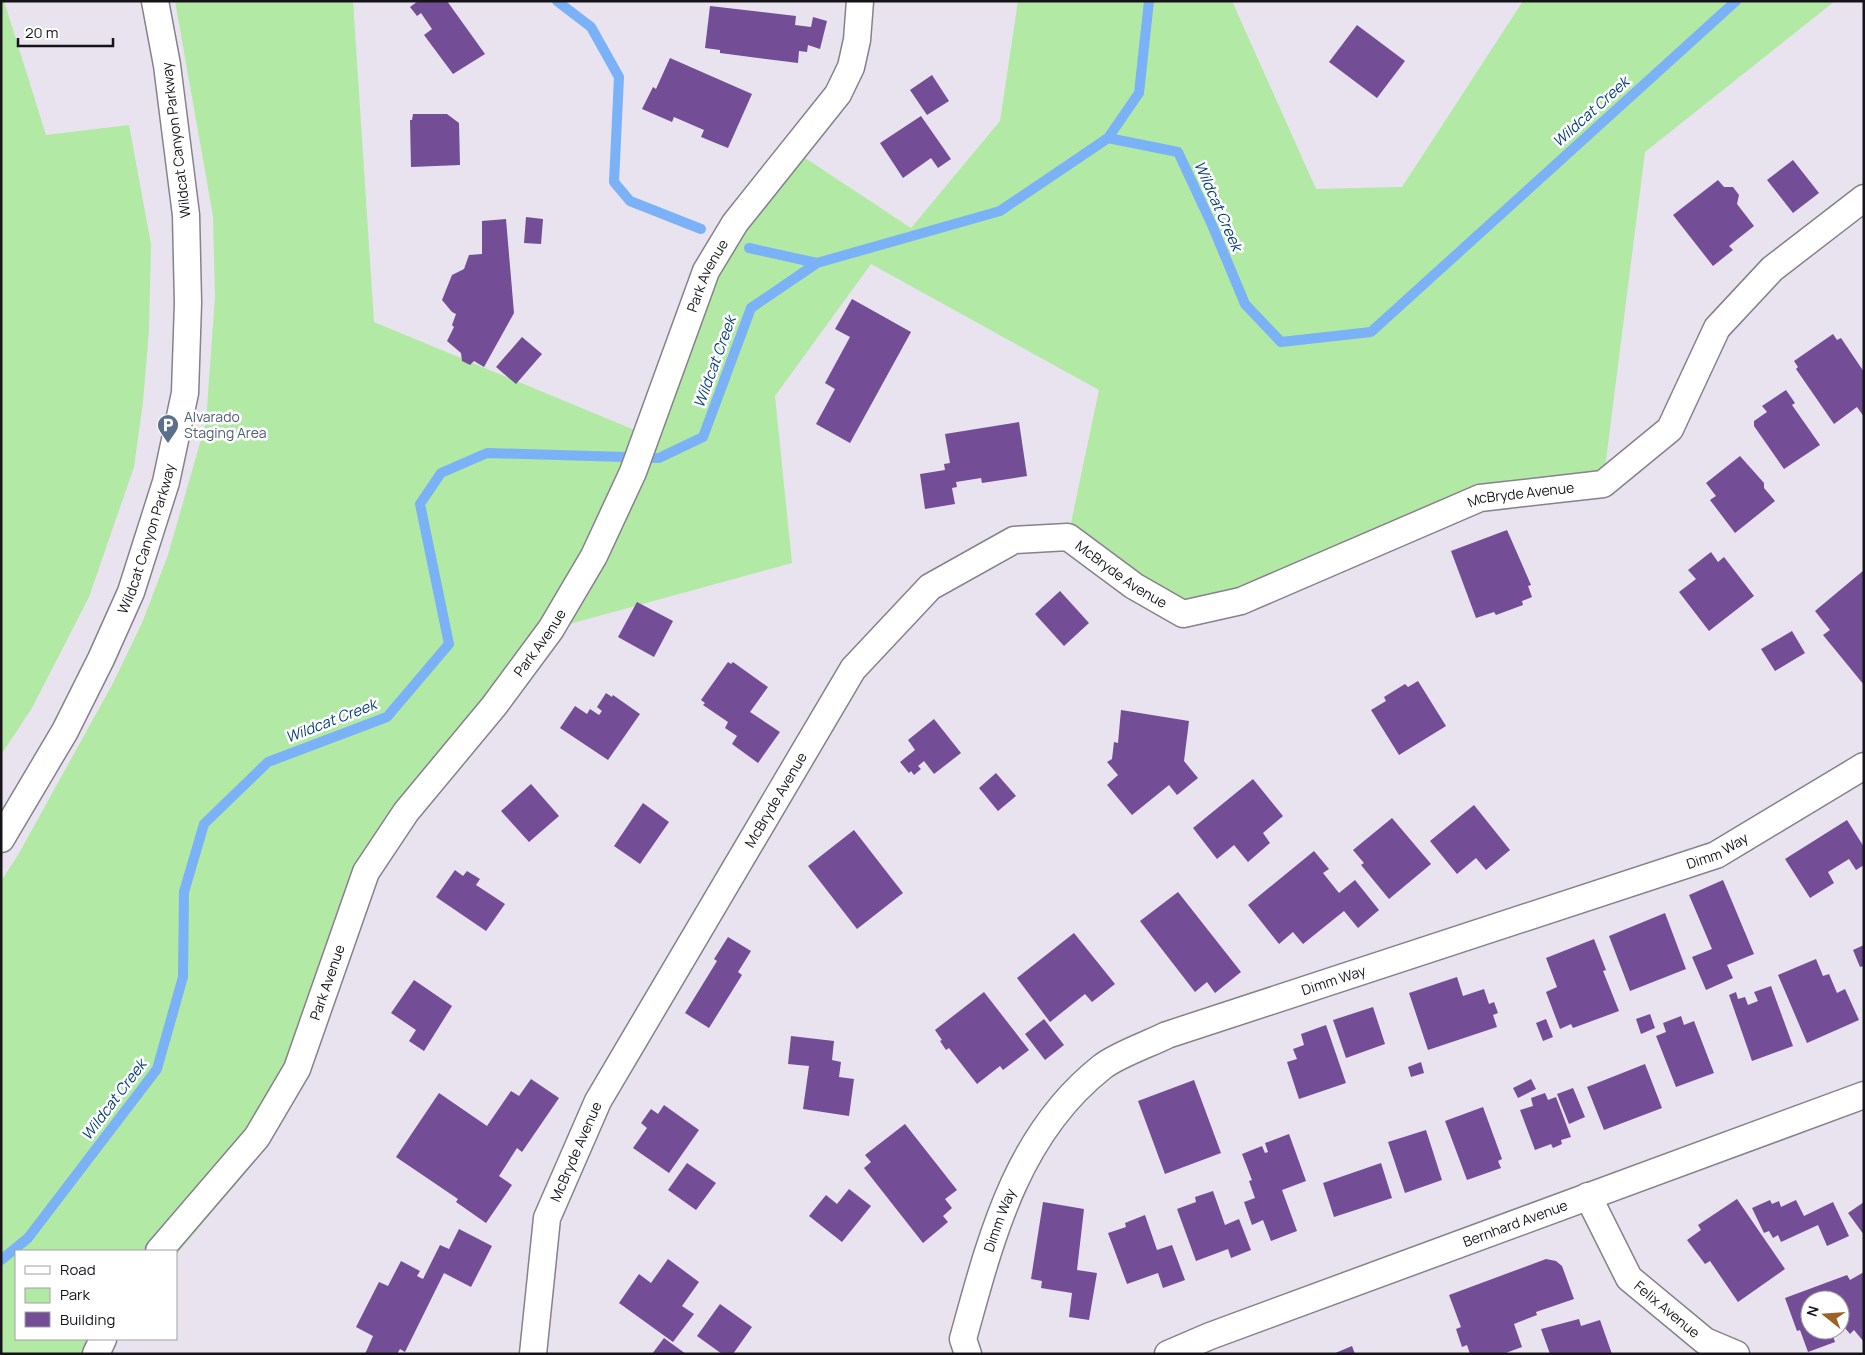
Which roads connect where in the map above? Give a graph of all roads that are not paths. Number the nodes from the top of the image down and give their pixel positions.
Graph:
1 (156, 1) edge
2 (860, 1) edge
3 (1864, 198) edge
4 (1864, 766) edge
5 (1, 839) edge
6 (1864, 1095) edge
7 (1588, 1196) junction
8 (160, 1250) edge
9 (103, 1340) edge
10 (96, 1354) edge
11 (533, 1354) edge
12 (968, 1354) edge
13 (1168, 1354) edge
14 (1736, 1354) edge

1 - 5 street, Wildcat Canyon Parkway
2 - 8 street, Park Avenue
3 - 11 street, McBryde Avenue
4 - 12 street, Dimm Way
6 - 7 street, Bernhard Avenue
7 - 13 street, Bernhard Avenue
7 - 14 street, Felix Avenue
9 - 10 street

